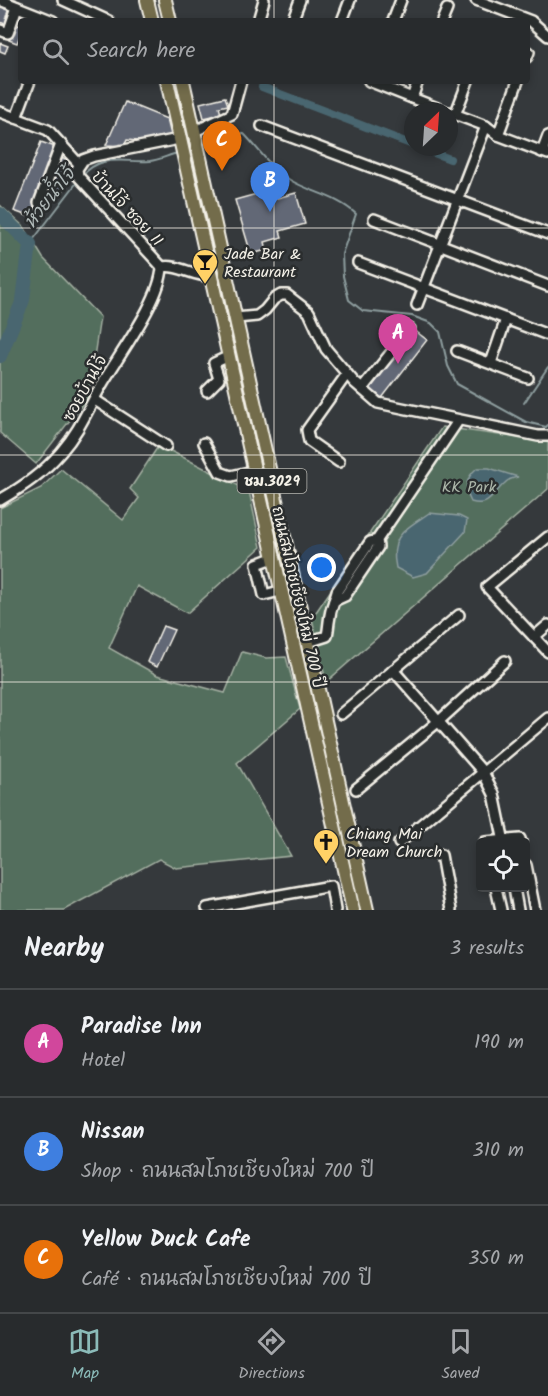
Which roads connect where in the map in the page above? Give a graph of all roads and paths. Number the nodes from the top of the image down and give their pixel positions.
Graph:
1 (0, 0) edge
2 (63, 0) edge
3 (147, 0) edge
4 (165, 0) edge
5 (264, 0) edge
6 (300, 0) edge
7 (350, 0) edge
8 (401, 0) edge
9 (476, 0) edge
10 (18, 7) junction
11 (447, 9) dead end
12 (46, 18) edge
13 (102, 18) edge
14 (151, 18) edge
15 (169, 18) edge
16 (259, 18) edge
17 (292, 18) edge
18 (343, 18) edge
19 (394, 18) edge
20 (443, 18) edge
21 (523, 18) edge
22 (530, 21) edge
23 (0, 30) edge
24 (548, 36) edge
25 (29, 84) edge
26 (168, 84) edge
27 (184, 84) edge
28 (240, 84) edge
29 (377, 84) edge
30 (417, 84) edge
31 (466, 84) edge
32 (517, 84) edge
33 (412, 98) junction
34 (422, 102) edge
35 (456, 102) edge
36 (0, 112) edge
37 (458, 116) edge
38 (16, 118) junction
39 (262, 126) dead end
40 (486, 126) junction
41 (498, 135) junction
42 (196, 136) junction
43 (548, 136) edge
44 (179, 142) junction
45 (61, 144) junction
46 (545, 153) edge
47 (79, 164) junction
48 (458, 199) junction
49 (39, 203) dead end
50 (374, 219) dead end
51 (548, 234) edge
52 (440, 245) junction
53 (358, 263) dead end
54 (162, 267) junction
55 (209, 276) junction
56 (548, 286) edge
57 (423, 288) junction
58 (417, 305) dead end
59 (236, 318) junction
60 (506, 319) junction
61 (410, 329) dead end
62 (548, 335) edge
63 (457, 351) dead end
64 (227, 357) junction
65 (491, 363) junction
66 (347, 374) junction
67 (528, 378) dead end
68 (362, 389) junction
69 (207, 391) dead end
70 (95, 400) junction
71 (458, 421) junction
72 (548, 436) edge
73 (204, 443) dead end
74 (166, 446) dead end
75 (339, 462) dead end
76 (253, 471) junction
77 (0, 500) edge
78 (548, 537) edge
79 (459, 615) dead end
80 (548, 625) edge
81 (534, 637) junction
82 (308, 642) junction
83 (548, 652) edge
84 (505, 662) dead end
85 (393, 670) junction
86 (340, 714) dead end
87 (548, 718) edge
88 (438, 721) junction
89 (483, 772) junction
90 (356, 789) dead end
91 (503, 838) edge
92 (399, 843) dead end
93 (441, 855) dead end
94 (530, 888) edge
95 (497, 892) edge
96 (515, 892) edge
97 (367, 907) edge
98 (207, 908) dead end
99 (352, 909) edge
100 (335, 910) edge
101 (452, 910) edge
102 (501, 910) edge
103 (518, 910) edge
104 (535, 910) edge

1 - 10 street
2 - 13 street
3 - 14 main road
4 - 15 main road
5 - 16 street
6 - 17 street
7 - 18 street
8 - 19 street
9 - 21 street
10 - 12 street
10 - 23 street
11 - 20 street
22 - 24 street
25 - 38 street
26 - 44 main road, ถนนสมโภชเชียงใหม่ 700 ปี / ชม.3029
27 - 42 main road, ถนนสมโภชเชียงใหม่ 700 ปี / ชม.3029
28 - 42 street
29 - 33 street
30 - 33 street
31 - 35 street
32 - 41 street
33 - 34 street
36 - 38 street
37 - 40 street
38 - 45 street
39 - 48 street
40 - 41 street
40 - 48 street
41 - 46 street
42 - 59 main road, ถนนสมโภชเชียงใหม่ 700 ปี / ชม.3029
43 - 46 street
44 - 47 street, บ้านโจ้ ซอย 11
44 - 55 main road, ถนนสมโภชเชียงใหม่ 700 ปี / ชม.3029
45 - 47 street
45 - 49 street
47 - 54 street, บ้านโจ้ ซอย 11
48 - 51 street
48 - 52 street
50 - 52 street
52 - 56 street
52 - 57 street
53 - 57 street
54 - 55 street
54 - 70 street, ซอยบ้านโจ้
55 - 64 main road, ถนนสมโภชเชียงใหม่ 700 ปี / ชม.3029
57 - 58 street
57 - 60 street
59 - 66 street
59 - 82 main road, ถนนสมโภชเชียงใหม่ 700 ปี / ชม.3029
60 - 62 street
60 - 65 street
61 - 68 street
63 - 65 street
64 - 69 street
64 - 76 main road, ถนนสมโภชเชียงใหม่ 700 ปี / ชม.3029
65 - 67 street
66 - 68 street
66 - 75 street
68 - 71 street
70 - 74 street
70 - 77 street, ซอยบ้านโจ้
71 - 72 street
71 - 82 street
73 - 76 street
76 - 99 main road, ถนนสมโภชเชียงใหม่ 700 ปี / ชม.3029
78 - 81 street
79 - 85 street
80 - 81 street
81 - 83 street
82 - 97 main road, ถนนสมโภชเชียงใหม่ 700 ปี / ชม.3029
84 - 88 street
85 - 86 street
85 - 88 street
87 - 89 street
88 - 89 street
88 - 90 street
89 - 91 street
89 - 92 street
93 - 101 street
94 - 104 street
95 - 102 street
96 - 103 street
98 - 100 street

